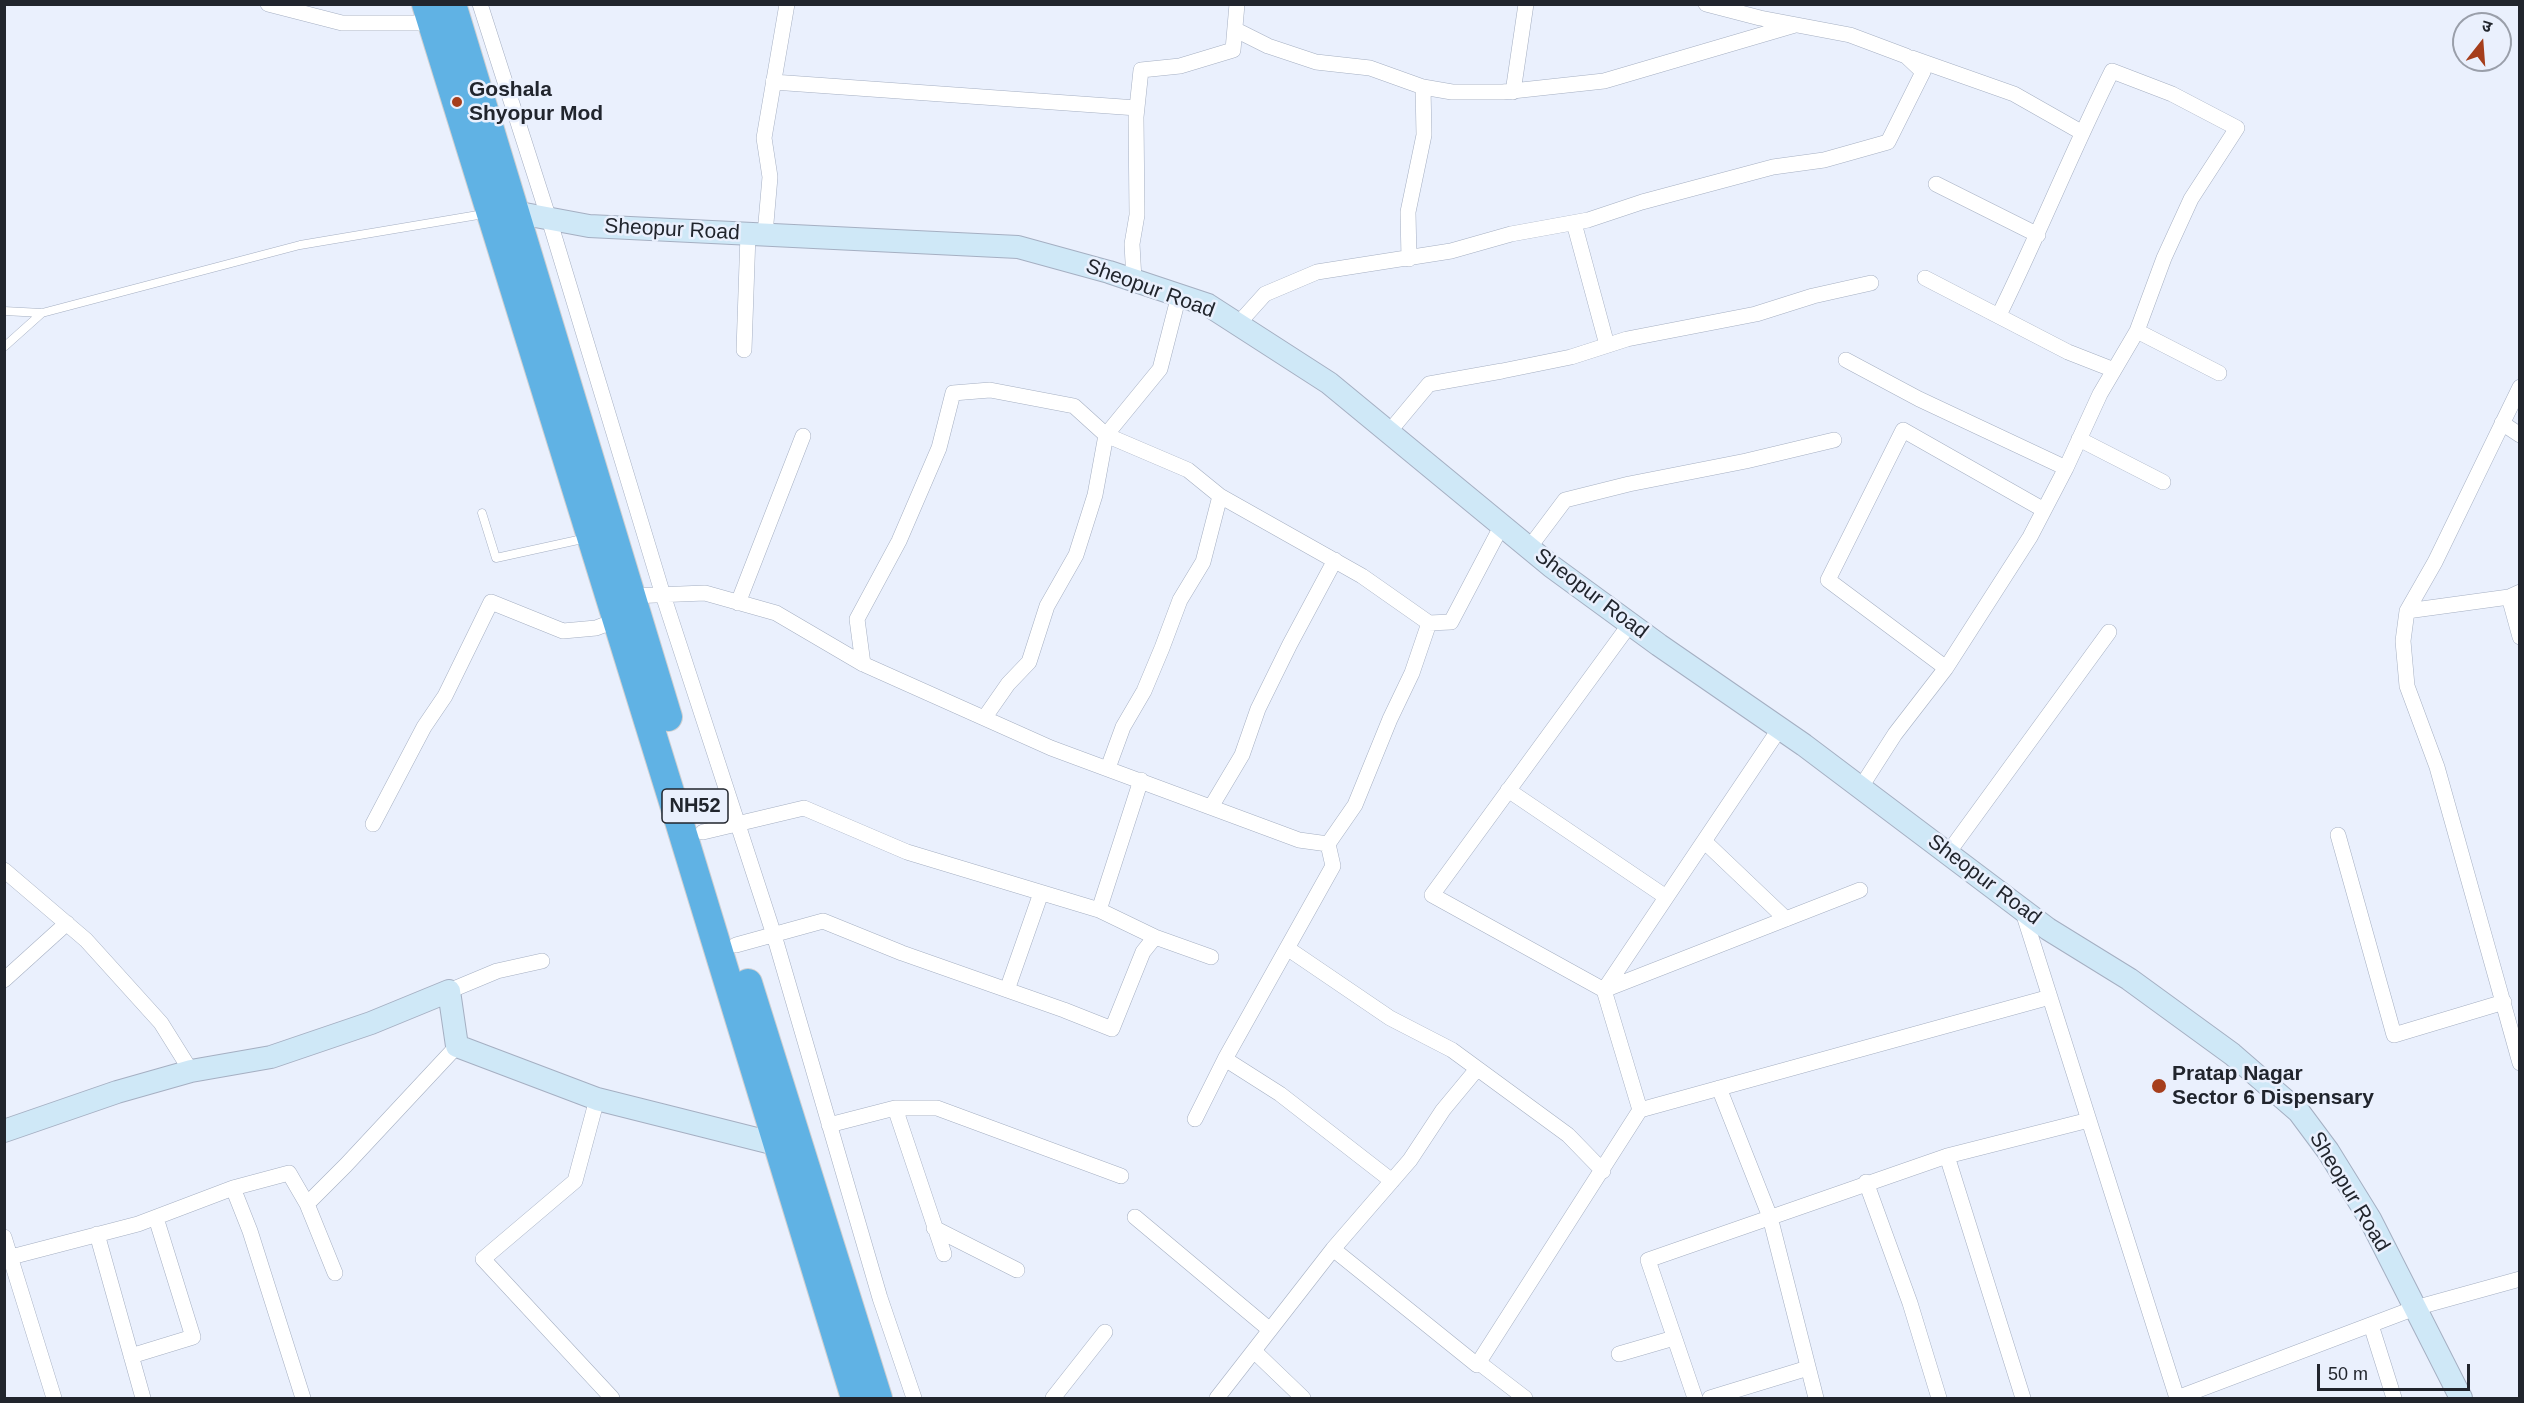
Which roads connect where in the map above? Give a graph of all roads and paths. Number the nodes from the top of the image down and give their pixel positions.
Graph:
1 (268, 4) edge
2 (480, 4) edge
3 (787, 4) edge
4 (1237, 4) edge
5 (1526, 4) edge
6 (1706, 4) edge
7 (437, 11) edge
8 (1799, 24) junction
9 (1236, 30) junction
10 (1906, 56) junction
11 (773, 82) junction
12 (1423, 87) junction
13 (1513, 92) junction
14 (1137, 108) junction
15 (2081, 132) junction
16 (1936, 184) dead end
17 (503, 212) junction
18 (549, 219) junction
19 (1574, 223) junction
20 (756, 234) junction
21 (2038, 235) junction
22 (1409, 259) junction
23 (1925, 279) dead end
24 (1134, 280) junction
25 (1871, 283) dead end
26 (1179, 295) junction
27 (4, 311) edge
28 (42, 313) junction
29 (1999, 315) junction
30 (1238, 324) junction
31 (2137, 331) junction
32 (1608, 345) junction
33 (4, 347) edge
34 (744, 350) dead end
35 (1846, 360) dead end
36 (2114, 370) junction
37 (2220, 373) dead end
38 (2520, 387) edge
39 (2502, 423) junction
40 (1389, 432) junction
41 (1106, 435) junction
42 (2520, 435) edge
43 (802, 436) dead end
44 (2079, 439) junction
45 (1834, 440) dead end
46 (2066, 468) junction
47 (2163, 482) dead end
48 (1220, 496) junction
49 (2044, 510) junction
50 (482, 513) dead end
51 (1502, 525) junction
52 (592, 537) junction
53 (1529, 548) junction
54 (1335, 560) junction
55 (663, 595) junction
56 (2514, 595) edge
57 (631, 596) junction
58 (738, 603) junction
59 (2408, 611) junction
60 (617, 620) junction
61 (1429, 623) junction
62 (1630, 624) junction
63 (2109, 632) dead end
64 (2520, 637) edge
65 (863, 664) junction
66 (1946, 668) junction
67 (985, 717) junction
68 (1780, 728) junction
69 (1108, 768) junction
70 (1141, 780) junction
71 (1861, 787) junction
72 (1508, 790) junction
73 (1211, 807) junction
74 (737, 823) junction
75 (373, 824) dead end
76 (703, 832) junction
77 (2338, 835) dead end
78 (1704, 841) junction
79 (1328, 844) junction
80 (1948, 853) junction
81 (4, 870) edge
82 (1860, 890) dead end
83 (1041, 893) junction
84 (1666, 897) junction
85 (2022, 909) junction
86 (1099, 910) junction
87 (1786, 919) junction
88 (67, 923) junction
89 (774, 935) junction
90 (1155, 937) junction
91 (736, 945) junction
92 (1287, 948) junction
93 (1211, 957) dead end
94 (542, 961) dead end
95 (4, 980) edge
96 (1007, 990) junction
97 (1604, 990) junction
98 (449, 992) junction
99 (2050, 997) junction
100 (2504, 1002) junction
101 (457, 1046) junction
102 (1225, 1059) junction
103 (2520, 1063) edge
104 (1477, 1069) junction
105 (191, 1071) junction
106 (1719, 1089) junction
107 (597, 1099) junction
108 (895, 1108) junction
109 (1640, 1110) junction
110 (1195, 1119) dead end
111 (2089, 1120) junction
112 (829, 1125) junction
113 (4, 1131) edge
114 (776, 1144) junction
115 (1947, 1156) junction
116 (1603, 1171) junction
117 (1121, 1176) dead end
118 (1392, 1181) junction
119 (1866, 1182) junction
120 (233, 1188) junction
121 (307, 1204) junction
122 (1135, 1217) dead end
123 (1770, 1217) junction
124 (156, 1218) junction
125 (934, 1228) junction
126 (97, 1233) junction
127 (4, 1237) edge
128 (1333, 1249) junction
129 (944, 1254) dead end
130 (11, 1257) junction
131 (1017, 1270) dead end
132 (334, 1273) dead end
133 (2520, 1279) edge
134 (2415, 1308) junction
135 (2371, 1325) junction
136 (1270, 1329) junction
137 (1105, 1332) dead end
138 (1674, 1338) junction
139 (1254, 1351) junction
140 (1619, 1354) dead end
141 (131, 1356) junction
142 (1478, 1362) junction
143 (1808, 1368) junction
144 (54, 1398) edge
145 (143, 1398) edge
146 (303, 1398) edge
147 (612, 1398) edge
148 (855, 1398) edge
149 (878, 1398) edge
150 (914, 1398) edge
151 (1053, 1398) edge
152 (1217, 1398) edge
153 (1304, 1398) edge
154 (1525, 1398) edge
155 (1695, 1398) edge
156 (1710, 1398) edge
157 (1816, 1398) edge
158 (1939, 1398) edge
159 (2023, 1398) edge
160 (2177, 1398) edge
161 (2394, 1398) edge
162 (2461, 1398) edge

1 - 7 street
2 - 18 street
3 - 11 street
4 - 9 street
5 - 13 street
6 - 8 street
7 - 17 highway, NH52
8 - 10 street
8 - 13 street
9 - 12 street
9 - 14 street
10 - 15 street
10 - 19 street
11 - 14 street
11 - 20 street
12 - 13 street
12 - 22 street
14 - 24 street
15 - 21 street
15 - 31 street
16 - 21 street
17 - 18 street, Sheopur Road
17 - 28 lane
17 - 52 highway, NH52
17 - 57 highway, NH52
18 - 20 street, Sheopur Road
18 - 55 street
19 - 22 street
19 - 32 street
20 - 24 street, Sheopur Road
20 - 34 street
21 - 29 street
22 - 30 street
23 - 29 street
24 - 26 street, Sheopur Road
25 - 32 street
26 - 30 street, Sheopur Road
26 - 41 street
27 - 28 lane
28 - 33 lane
29 - 36 street
30 - 40 street, Sheopur Road
31 - 36 street
31 - 37 street
32 - 40 street
35 - 46 street
36 - 44 street
38 - 39 street
39 - 42 street
39 - 59 street
40 - 51 street, Sheopur Road
41 - 48 street
41 - 65 street
41 - 67 street
43 - 58 street
44 - 46 street
44 - 47 street
45 - 53 street
46 - 49 street
48 - 54 street
48 - 69 street
49 - 66 street
49 - 66 street
50 - 52 lane
51 - 53 street, Sheopur Road
51 - 61 street
52 - 60 highway, NH52
53 - 62 street, Sheopur Road
54 - 61 street
54 - 73 street
55 - 57 street
55 - 58 street
55 - 74 street
56 - 59 street
56 - 64 street
57 - 76 highway, NH52
58 - 65 street
59 - 100 street
60 - 75 street
60 - 114 highway, NH52
61 - 79 street
62 - 68 street, Sheopur Road
62 - 72 street
63 - 80 street
65 - 67 street
66 - 71 street
67 - 69 street
68 - 71 street, Sheopur Road
68 - 78 street
69 - 70 street
70 - 73 street
70 - 86 street
71 - 80 street, Sheopur Road
72 - 84 street
72 - 97 street
73 - 79 street
74 - 76 street
74 - 83 street
74 - 89 street
76 - 91 highway, NH52
77 - 100 street
78 - 84 street
78 - 87 street
79 - 92 street
80 - 85 street, Sheopur Road
81 - 88 street
82 - 87 street
83 - 86 street
83 - 96 street
84 - 97 street
85 - 99 street
85 - 134 street, Sheopur Road
86 - 90 street
87 - 97 street
88 - 95 street
88 - 105 street
89 - 91 street
89 - 96 street
89 - 112 street
90 - 93 street
90 - 96 street
91 - 149 highway, NH52
92 - 102 street
92 - 104 street
94 - 98 street
97 - 109 street
98 - 101 street
98 - 105 street
99 - 106 street
99 - 111 street
100 - 103 street
101 - 107 street
101 - 121 street
102 - 110 street
102 - 118 street
104 - 116 street
104 - 118 street
105 - 113 street
106 - 109 street
106 - 123 street
107 - 114 street
107 - 147 street
108 - 112 street
108 - 117 street
108 - 125 street
109 - 116 street
111 - 115 street
111 - 160 street
112 - 150 street
114 - 148 highway, NH52
115 - 119 street
115 - 159 street
116 - 142 street
118 - 128 street
119 - 123 street
119 - 158 street
120 - 121 street
120 - 124 street
120 - 146 street
121 - 132 street
122 - 136 street
123 - 138 street
123 - 143 street
124 - 126 street
124 - 141 street
125 - 129 street
125 - 131 street
126 - 130 street
126 - 141 street
127 - 130 street
128 - 136 street
128 - 142 street
130 - 144 street
133 - 134 street
134 - 135 street
134 - 162 street, Sheopur Road
135 - 160 street
135 - 161 street
136 - 139 street
137 - 151 street
138 - 140 street
138 - 155 street
139 - 152 street
139 - 153 street
141 - 145 street
142 - 154 street
143 - 156 street
143 - 157 street

